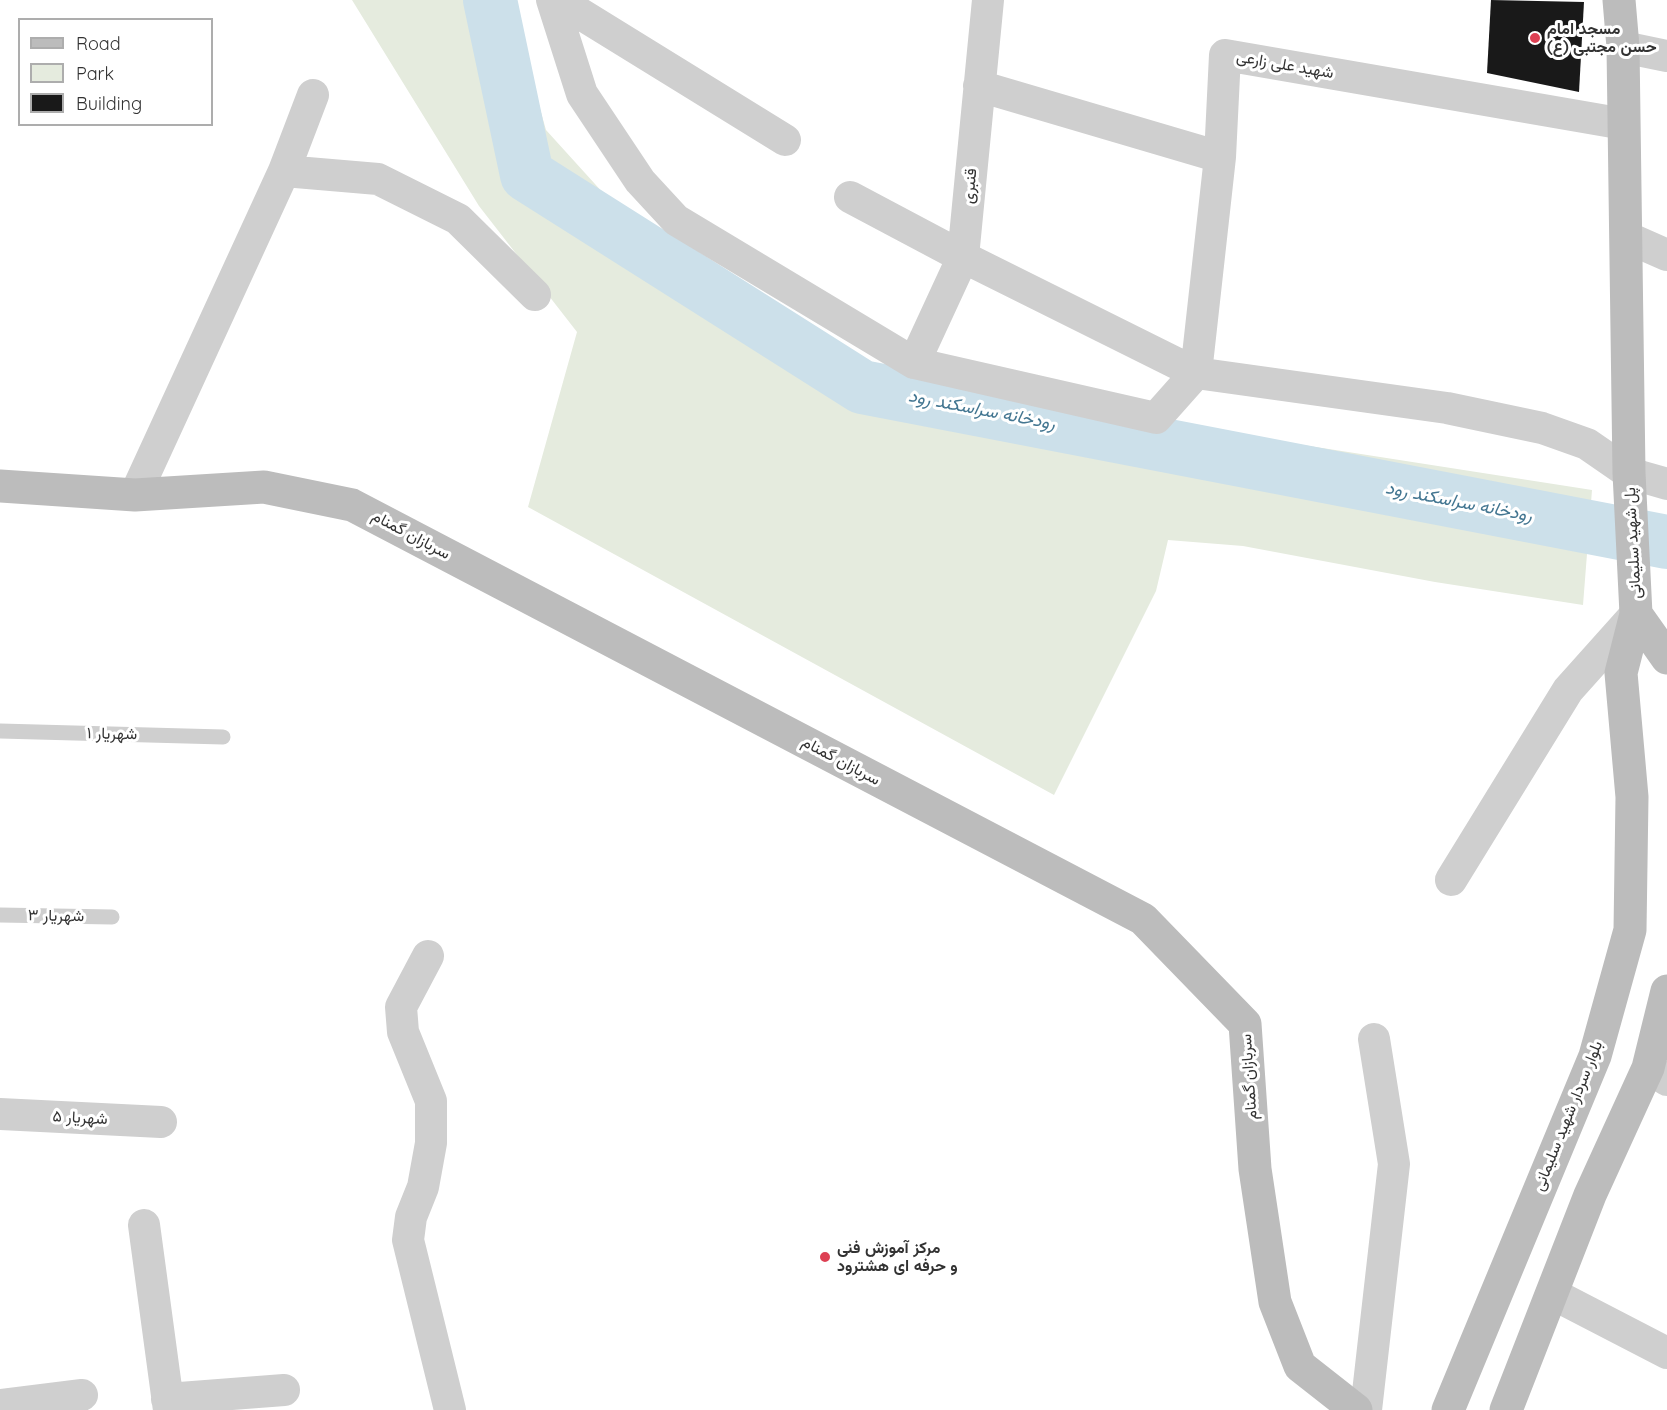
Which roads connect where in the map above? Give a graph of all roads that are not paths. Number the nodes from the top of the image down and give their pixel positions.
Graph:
1 (552, 0) edge
2 (558, 0) edge
3 (988, 0) edge
4 (1619, 0) edge
5 (1623, 47) junction
6 (1667, 56) edge
7 (979, 86) junction
8 (313, 95) dead end
9 (1624, 124) junction
10 (785, 140) dead end
11 (1220, 158) junction
12 (284, 171) junction
13 (850, 196) dead end
14 (1626, 237) junction
15 (1667, 255) edge
16 (963, 257) junction
17 (535, 296) dead end
18 (914, 363) junction
19 (1196, 373) junction
20 (1629, 472) junction
21 (1667, 484) edge
22 (0, 486) edge
23 (135, 495) junction
24 (1636, 614) junction
25 (1667, 658) edge
26 (0, 731) edge
27 (223, 737) dead end
28 (1451, 880) dead end
29 (0, 915) edge
30 (112, 917) dead end
31 (428, 956) dead end
32 (1667, 991) edge
33 (1374, 1039) dead end
34 (1657, 1074) edge
35 (0, 1114) edge
36 (161, 1122) dead end
37 (144, 1225) dead end
38 (1553, 1294) junction
39 (1667, 1353) edge
40 (284, 1390) dead end
41 (82, 1395) dead end
42 (168, 1404) edge
43 (0, 1405) edge
44 (450, 1410) edge
45 (1356, 1410) edge
46 (1366, 1410) edge
47 (1448, 1410) edge
48 (1506, 1410) edge

1 - 18 street
2 - 10 street
3 - 7 street, قنبری
4 - 5 main road, پل شهید سلیمانی
5 - 6 street
5 - 9 main road, پل شهید سلیمانی
7 - 11 street
7 - 16 street, قنبری
8 - 12 street
9 - 11 street, شهيد علی زارعی
9 - 14 main road, پل شهید سلیمانی
11 - 19 street, شهيد علی زارعی
12 - 17 street
12 - 23 street
13 - 16 street
14 - 15 street
14 - 20 main road, پل شهید سلیمانی
16 - 18 street, قنبری
16 - 19 street
18 - 19 street
19 - 20 street
20 - 21 street
20 - 24 main road, پل شهید سلیمانی
22 - 23 main road, سربازان گمنام
23 - 45 main road, سربازان گمنام
24 - 25 main road
24 - 28 street
24 - 47 main road, بلوار سردار شهید سلیمانی
26 - 27 lane, شهریار ۱
29 - 30 lane, شهریار ۳
31 - 44 street
32 - 34 main road
33 - 46 street
34 - 38 main road
35 - 36 street, شهریار ۵
37 - 42 street
38 - 39 street
38 - 48 main road
40 - 42 street
41 - 43 street

